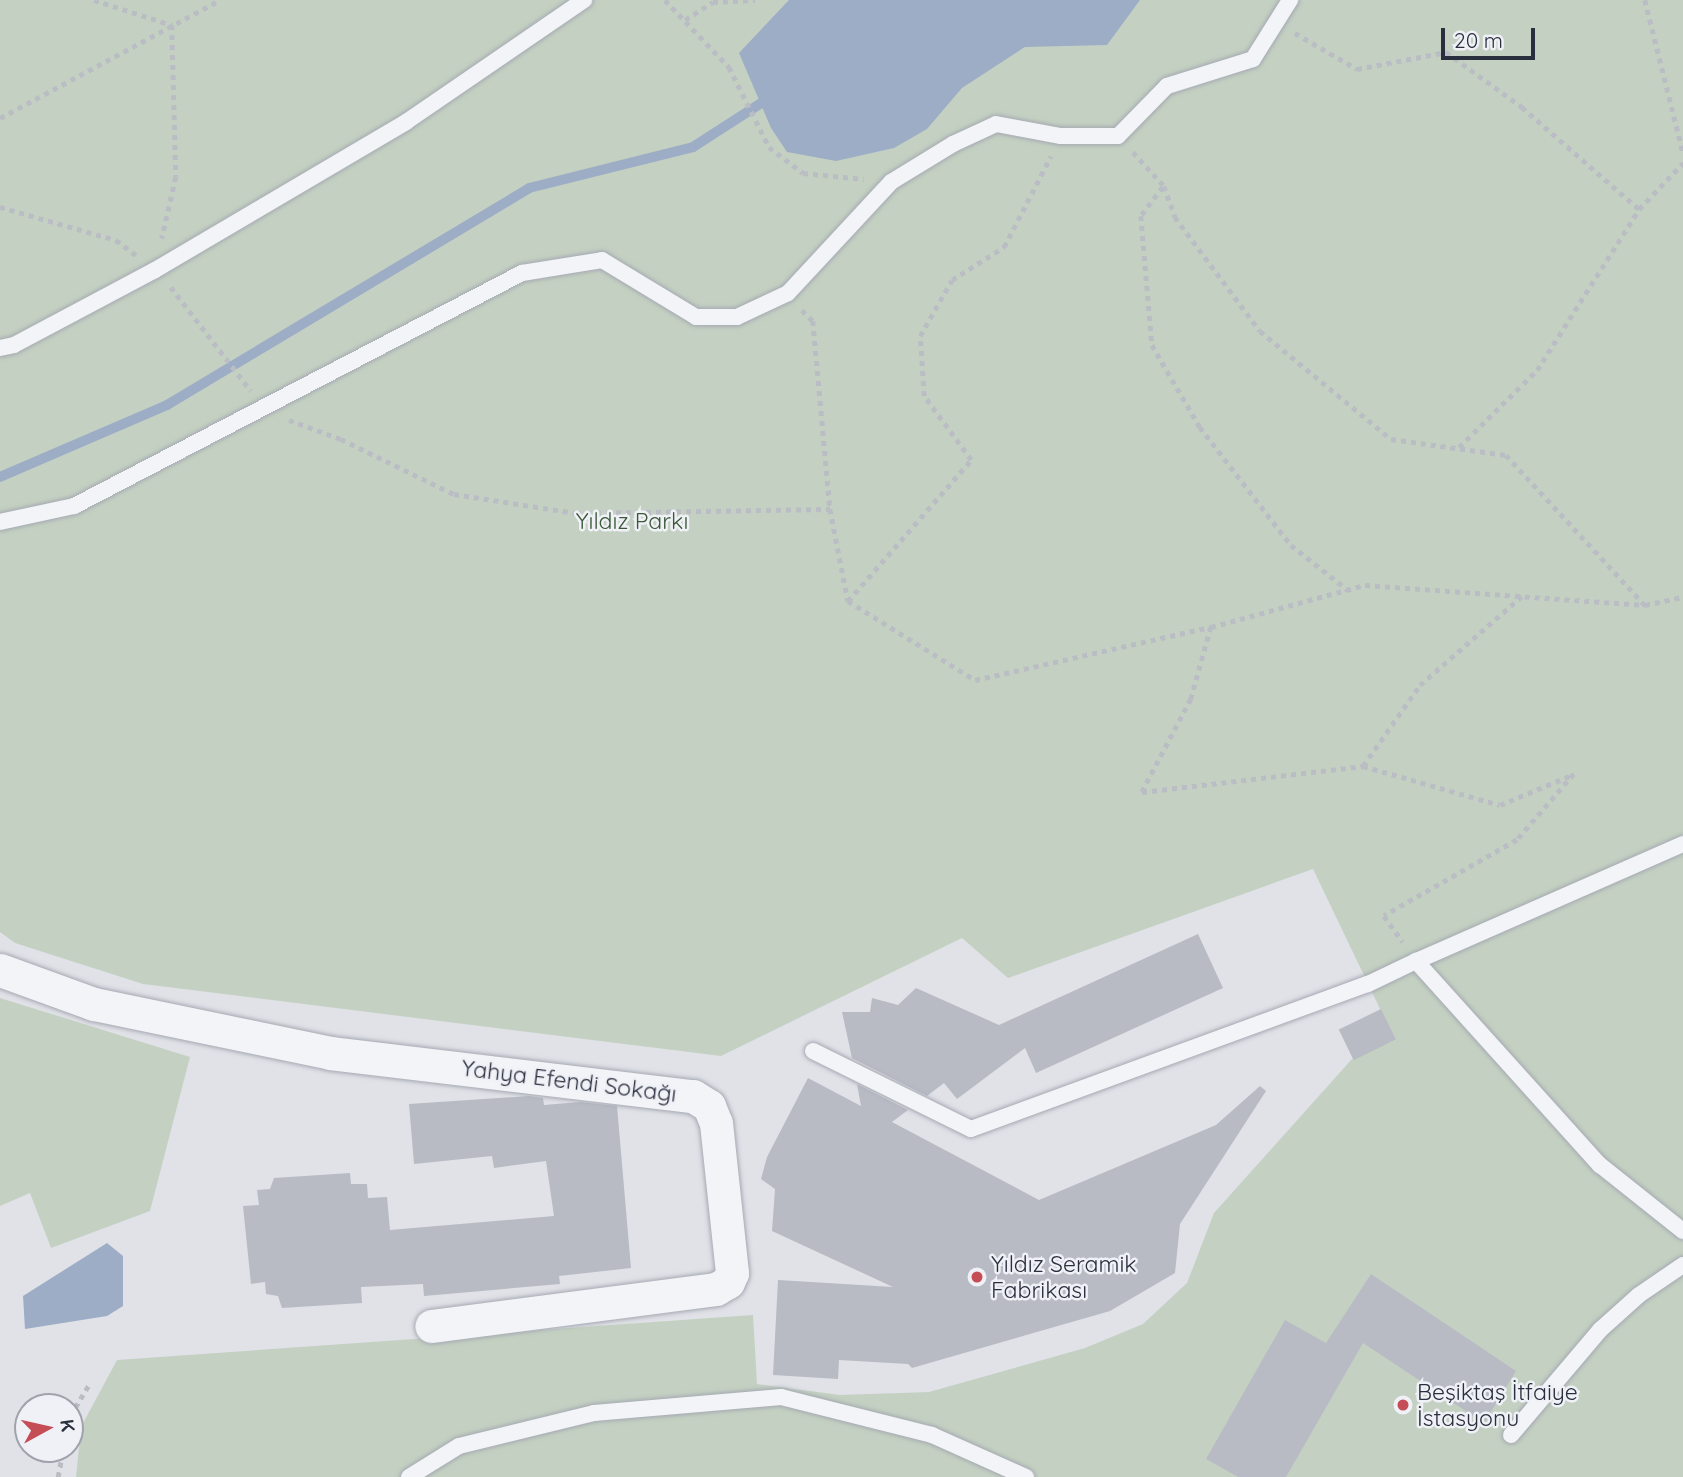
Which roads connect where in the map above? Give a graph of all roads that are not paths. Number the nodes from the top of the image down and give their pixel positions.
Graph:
1 (584, 0) edge
2 (1290, 0) edge
3 (0, 348) edge
4 (0, 522) edge
5 (1683, 844) edge
6 (1416, 961) junction
7 (0, 970) edge
8 (813, 1051) dead end
9 (1683, 1231) edge
10 (1683, 1265) edge
11 (431, 1325) dead end
12 (1511, 1435) dead end
13 (408, 1477) edge
14 (1026, 1477) edge

1 - 3 lane
2 - 4 lane
5 - 6 lane
6 - 8 lane
6 - 9 lane
7 - 11 street, Yahya Efendi Sokağı
10 - 12 lane
13 - 14 lane

